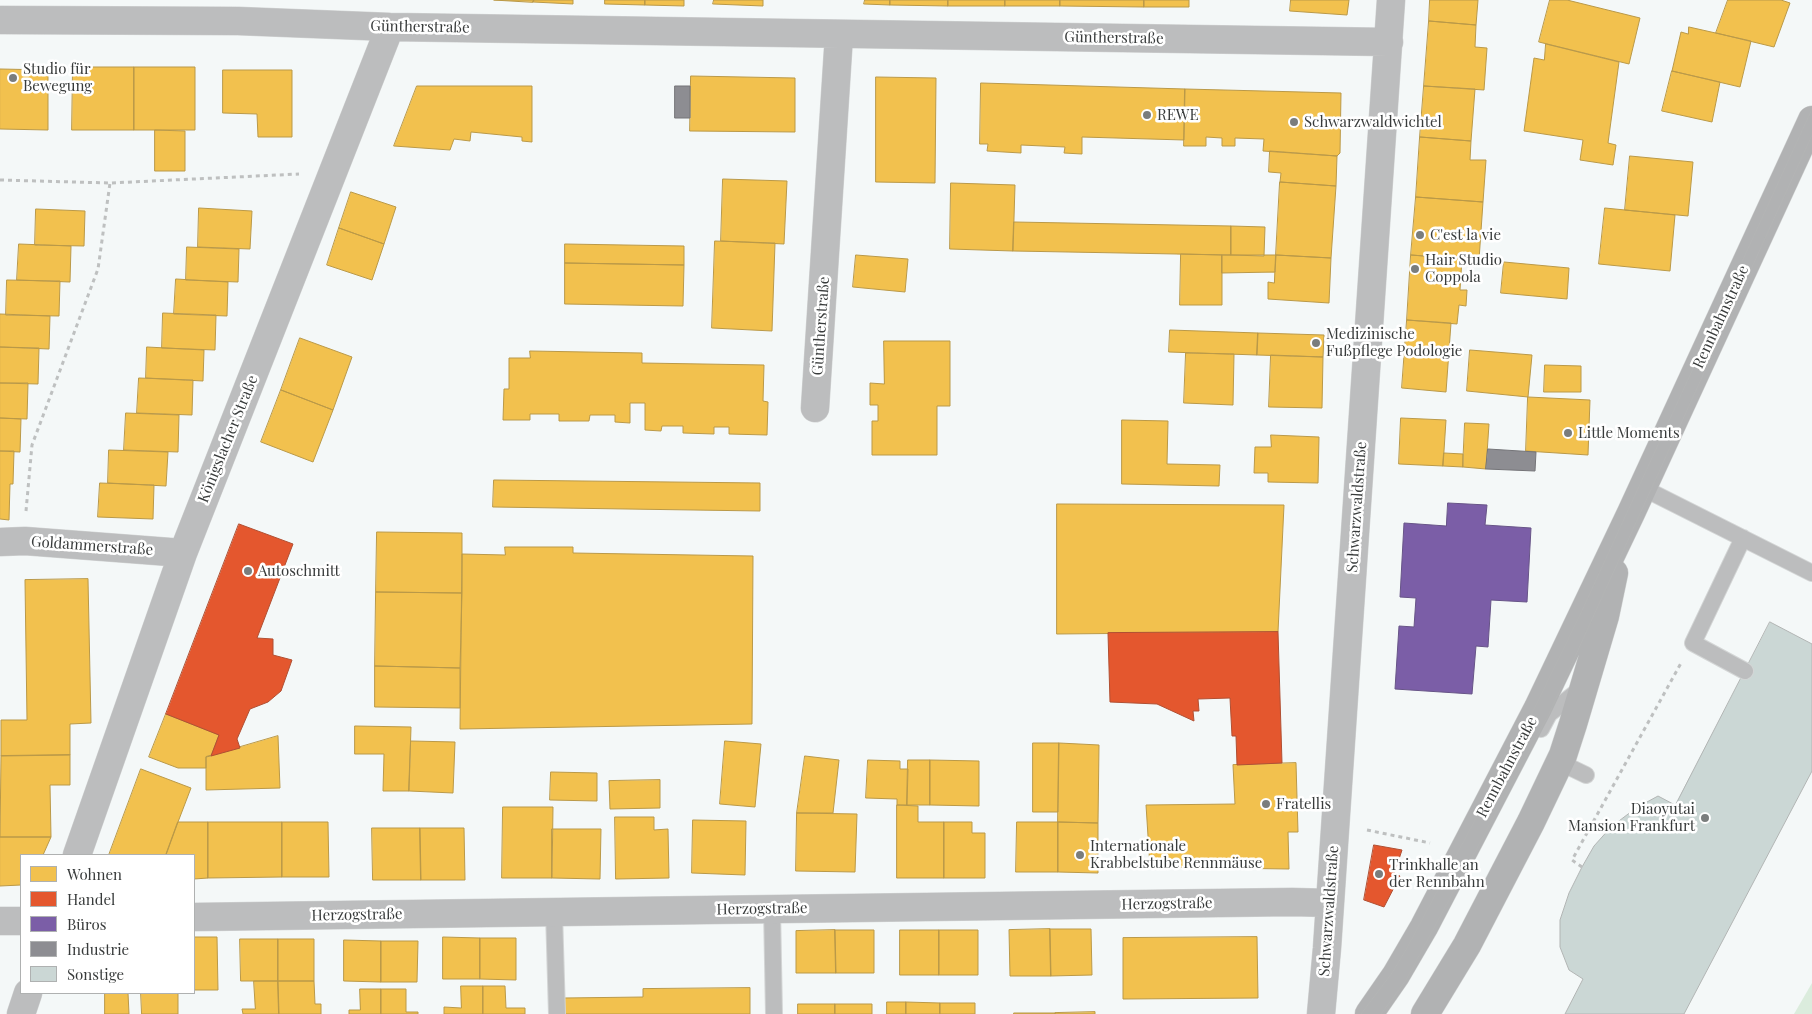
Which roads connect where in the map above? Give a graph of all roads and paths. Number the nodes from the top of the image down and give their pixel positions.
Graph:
1 (1391, 0) edge
2 (0, 20) edge
3 (390, 27) junction
4 (839, 34) junction
5 (1389, 42) junction
6 (1809, 136) edge
7 (302, 174) dead end
8 (0, 180) edge
9 (110, 183) junction
10 (816, 408) dead end
11 (1642, 488) junction
12 (1631, 513) junction
13 (1743, 538) junction
14 (13, 542) edge
15 (183, 553) junction
16 (1812, 573) edge
17 (1692, 643) junction
18 (1745, 671) dead end
19 (1584, 686) junction
20 (1559, 762) junction
21 (1586, 775) dead end
22 (1364, 829) dead end
23 (1430, 843) dead end
24 (77, 854) edge
25 (1582, 867) dead end
26 (1330, 903) junction
27 (772, 909) junction
28 (554, 912) junction
29 (195, 917) edge
30 (20, 920) edge
31 (0, 921) edge
32 (28, 994) edge
33 (20, 1014) edge
34 (557, 1014) edge
35 (774, 1014) edge
36 (1321, 1014) edge
37 (1369, 1014) edge
38 (1382, 1014) edge
39 (1425, 1014) edge

1 - 5 street, Schwarzwaldstraße
2 - 3 street, Güntherstraße
3 - 4 street, Güntherstraße
3 - 15 street, Königslacher Straße
4 - 5 street, Güntherstraße
4 - 10 street, Güntherstraße
5 - 26 street, Schwarzwaldstraße
6 - 11 main road, Rennbahnstraße
7 - 9 path
8 - 9 path
9 - 14 path
11 - 12 main road, Rennbahnstraße
11 - 13 lane
12 - 19 main road, Rennbahnstraße
12 - 37 main road, Rennbahnstraße
13 - 16 lane
13 - 17 lane
14 - 15 street, Goldammerstraße
15 - 24 street, Königslacher Straße
17 - 18 lane
17 - 25 path
19 - 20 main road, Rennbahnstraße
19 - 38 lane
20 - 21 lane
20 - 39 main road, Rennbahnstraße
22 - 23 path
26 - 27 street, Herzogstraße
26 - 36 street, Schwarzwaldstraße
27 - 28 street, Herzogstraße
27 - 35 lane
28 - 29 street, Herzogstraße
28 - 34 lane
30 - 31 street
32 - 33 street

